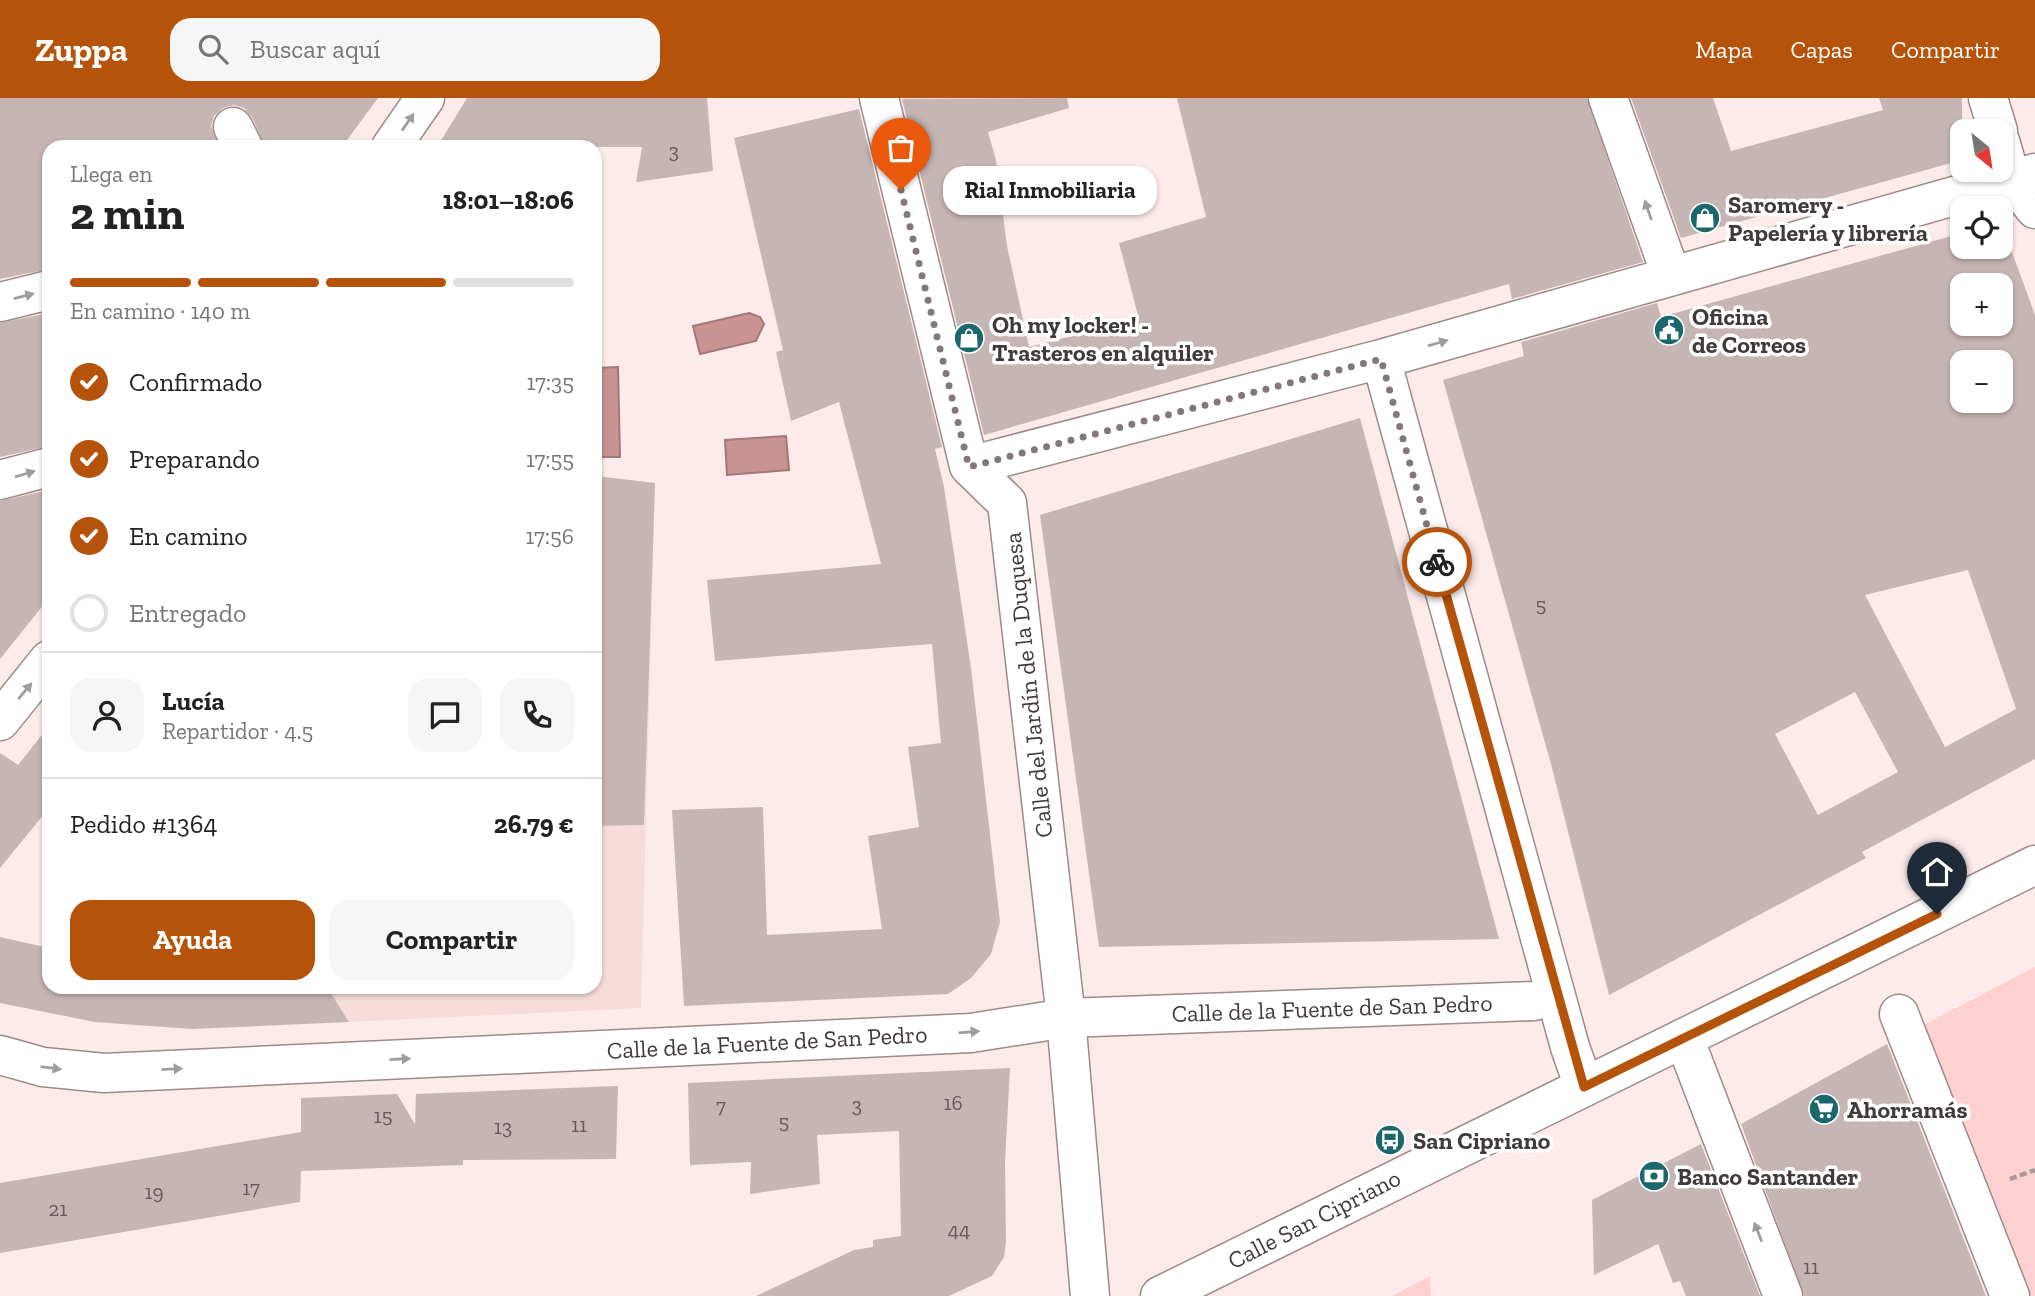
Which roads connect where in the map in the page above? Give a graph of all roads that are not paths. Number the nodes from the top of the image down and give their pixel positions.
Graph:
1 (425, 98) edge
2 (879, 98) edge
3 (1608, 98) edge
4 (1988, 98) edge
5 (1994, 119) edge
6 (396, 140) edge
7 (2013, 161) edge
8 (2023, 176) edge
9 (2035, 209) edge
10 (1671, 275) junction
11 (42, 292) edge
12 (0, 302) edge
13 (1381, 359) junction
14 (969, 467) junction
15 (42, 469) edge
16 (0, 480) edge
17 (42, 669) edge
18 (0, 720) edge
19 (2035, 865) edge
20 (1534, 1001) dead end
21 (1899, 1014) dead end
22 (1066, 1018) junction
23 (1684, 1038) junction
24 (0, 1055) edge
25 (1584, 1087) junction
26 (1090, 1296) edge
27 (1160, 1296) edge
28 (1783, 1296) edge
29 (2010, 1296) edge

6 -> 1 street
2 - 14 street
10 -> 3 street
4 - 5 street
7 - 8 street
8 - 9 street
8 - 10 street
13 -> 10 street
12 -> 11 street
13 - 14 street
13 - 25 street
14 - 22 street, Calle del Jardín de la Duquesa
16 -> 15 street
18 -> 17 street
19 - 23 street, Calle San Cipriano
20 - 22 street, Calle de la Fuente de San Pedro
21 - 29 street
24 -> 22 street, Calle de la Fuente de San Pedro
22 - 26 street, Calle del Jardín de la Duquesa
23 - 25 street, Calle San Cipriano
28 -> 23 street
25 - 27 street, Calle San Cipriano

